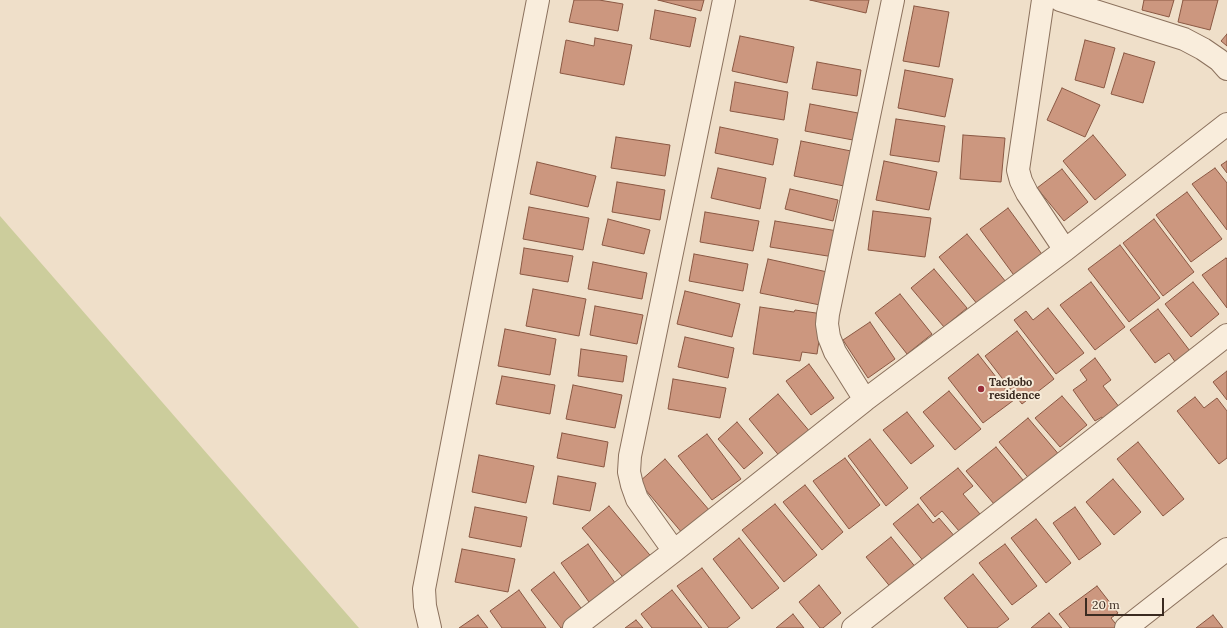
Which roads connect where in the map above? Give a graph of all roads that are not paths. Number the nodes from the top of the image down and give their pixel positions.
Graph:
1 (538, 0) edge
2 (724, 0) edge
3 (893, 0) edge
4 (1043, 0) edge
5 (1060, 0) edge
6 (1227, 69) edge
7 (1227, 124) edge
8 (1065, 250) junction
9 (1227, 335) edge
10 (865, 400) junction
11 (1227, 549) edge
12 (674, 550) junction
13 (430, 628) edge
14 (574, 628) edge
15 (853, 628) edge
16 (1126, 628) edge

1 - 13 street
2 - 12 street
3 - 10 street
4 - 8 street
5 - 6 street
7 - 8 street
8 - 10 street
9 - 15 street
10 - 12 street
11 - 16 street
12 - 14 street

